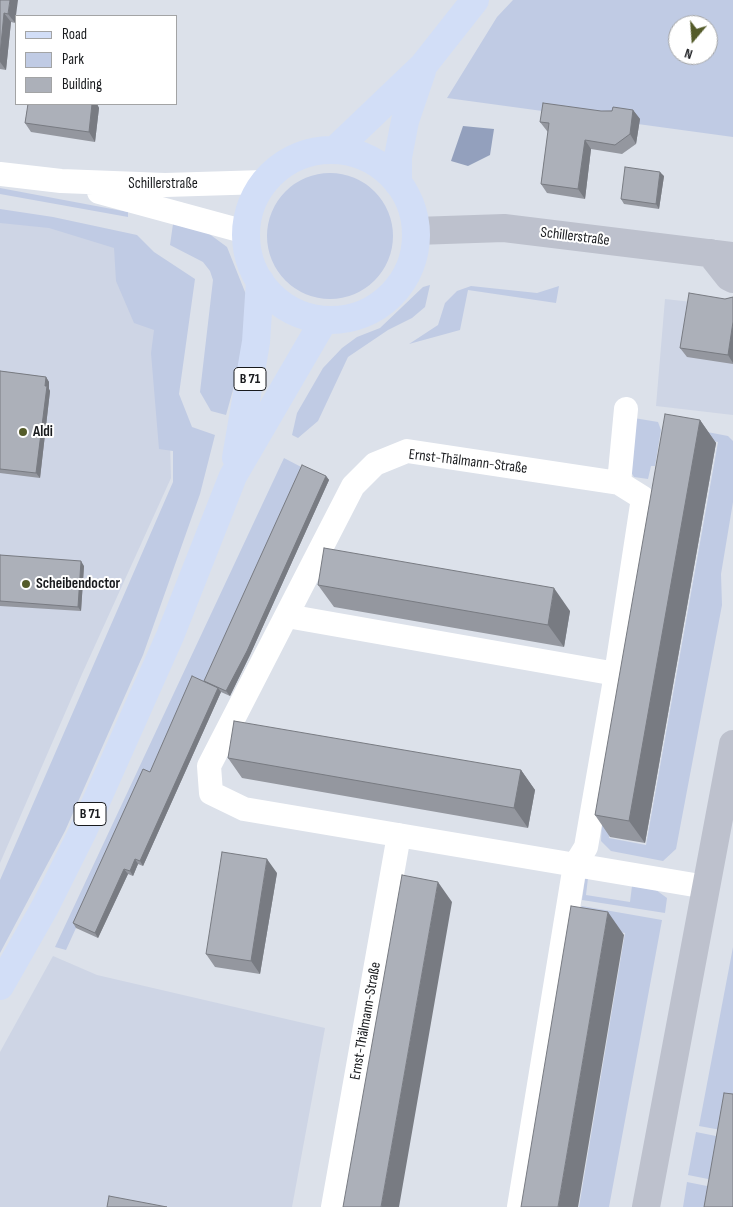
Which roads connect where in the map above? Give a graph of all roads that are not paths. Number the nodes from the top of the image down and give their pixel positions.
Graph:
1 (475, 0) edge
2 (423, 66) junction
3 (335, 150) junction
4 (0, 174) edge
5 (61, 181) junction
6 (264, 182) junction
7 (398, 183) junction
8 (416, 231) junction
9 (246, 232) junction
10 (722, 255) edge
11 (733, 278) edge
12 (260, 281) junction
13 (324, 320) junction
14 (626, 409) dead end
15 (233, 476) junction
16 (619, 483) junction
17 (287, 616) junction
18 (616, 674) junction
19 (733, 744) edge
20 (399, 835) junction
21 (575, 864) junction
22 (706, 887) junction
23 (0, 986) edge
24 (332, 1207) edge
25 (519, 1207) edge
26 (646, 1207) edge

1 - 2 main road
2 - 3 main road
2 - 7 main road
3 - 6 main road, B 71
3 - 7 main road, B 71
4 - 5 street, Schillerstraße
5 - 6 street, Schillerstraße
5 - 9 street, Schillerstraße
6 - 9 main road, B 71
7 - 8 main road, B 71
8 - 10 main road, Schillerstraße
8 - 13 main road, B 71
9 - 12 main road, B 71
10 - 11 main road
12 - 13 main road, B 71
12 - 15 main road, B 71
13 - 15 main road, B 71
14 - 16 street
15 - 23 main road, B 71
16 - 17 street, Ernst-Thälmann-Straße
16 - 18 street, Ernst-Thälmann-Straße
17 - 18 street
17 - 20 street, Ernst-Thälmann-Straße
18 - 21 street, Ernst-Thälmann-Straße
19 - 22 main road
20 - 21 street, Ernst-Thälmann-Straße
20 - 24 street, Ernst-Thälmann-Straße
21 - 22 street, Ernst-Thälmann-Straße
21 - 25 street, Ernst-Thälmann-Straße
22 - 26 main road

